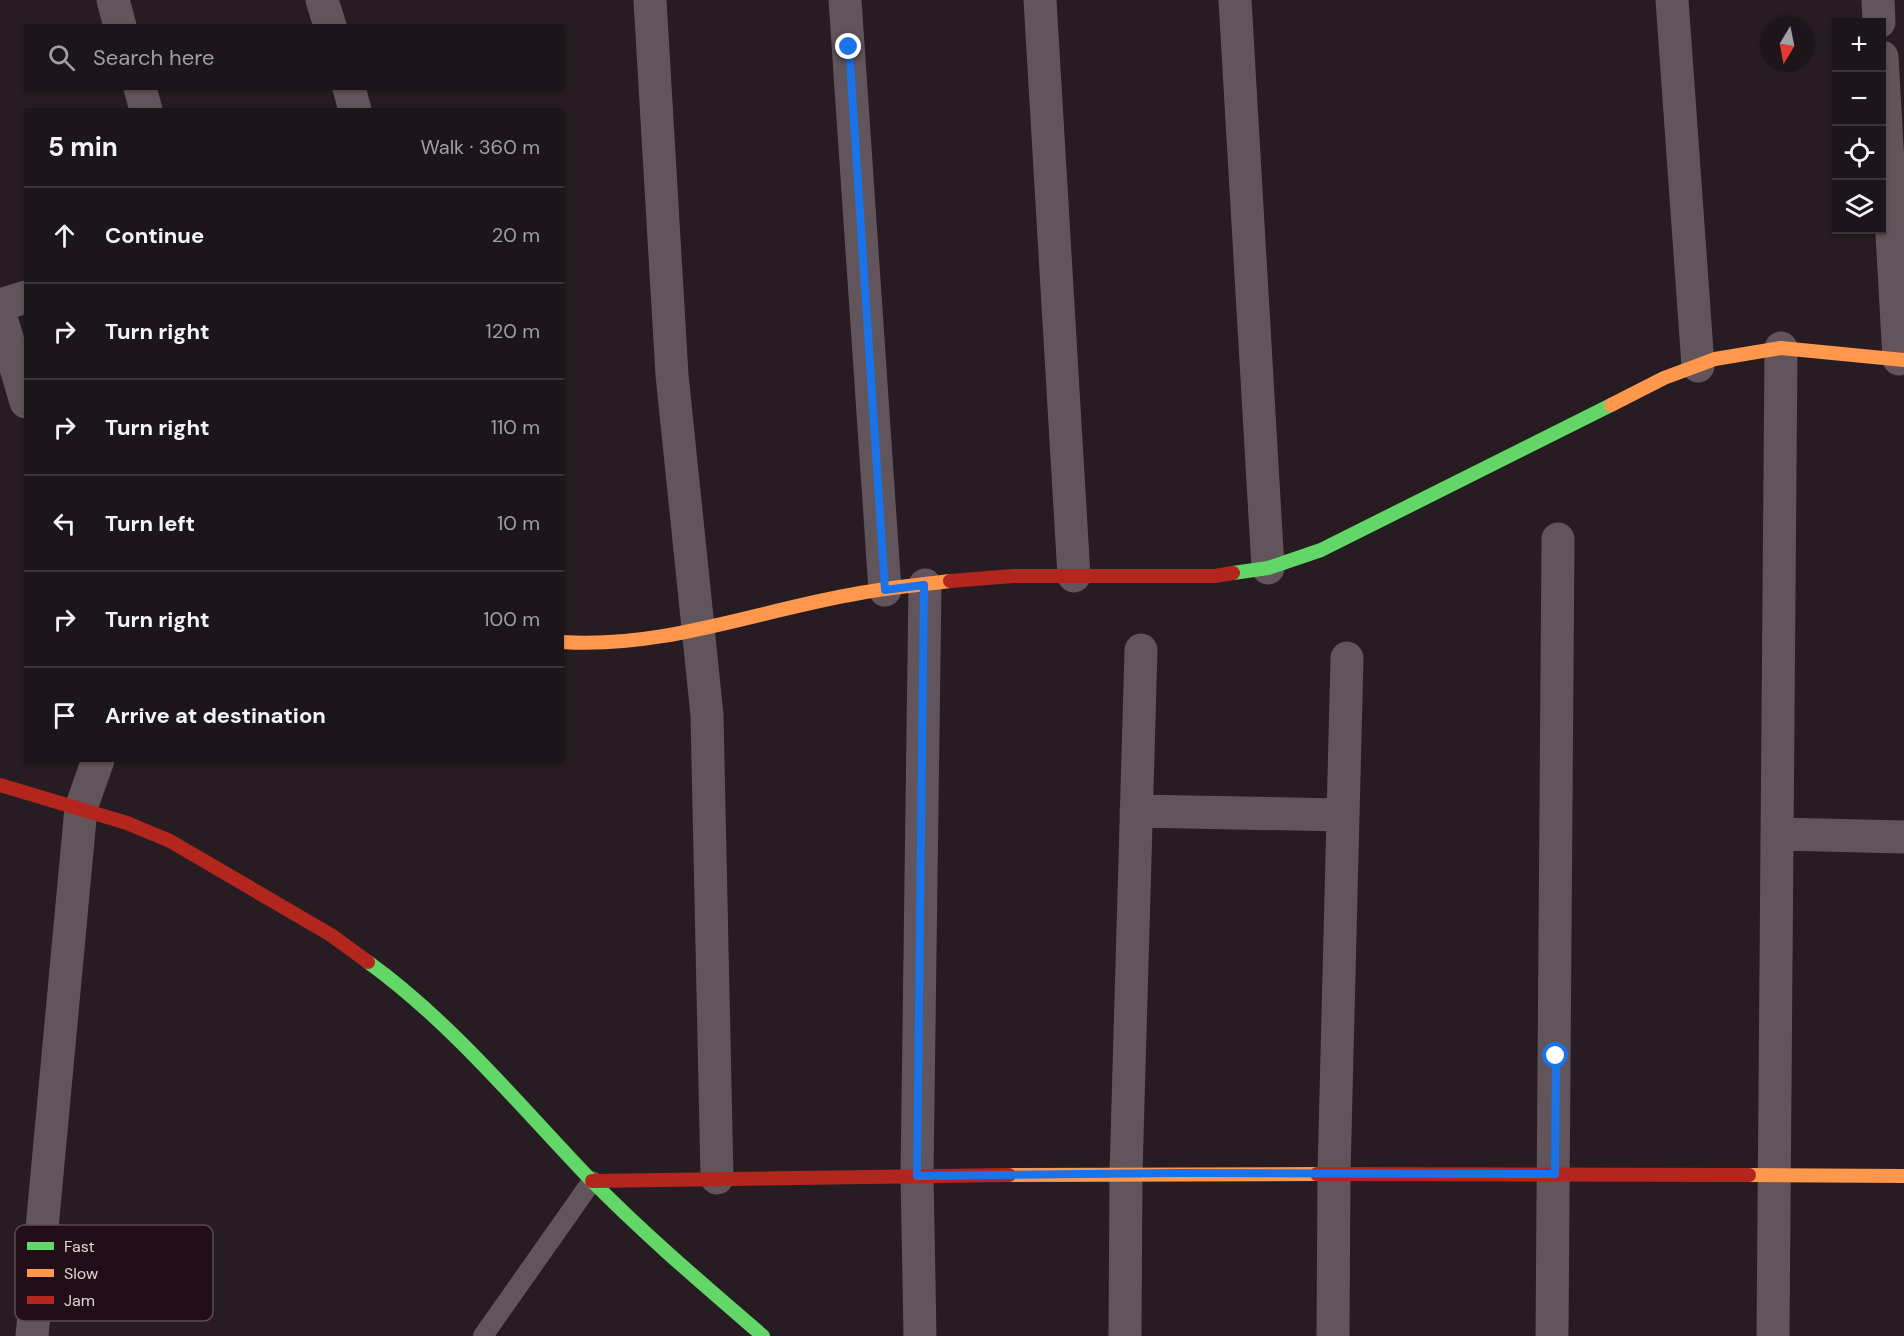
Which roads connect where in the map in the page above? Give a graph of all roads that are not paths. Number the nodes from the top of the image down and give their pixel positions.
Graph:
1 (112, 0) edge
2 (322, 0) edge
3 (650, 0) edge
4 (845, 0) edge
5 (1040, 0) edge
6 (1235, 0) edge
7 (1672, 0) edge
8 (1878, 0) edge
9 (1880, 18) edge
10 (119, 24) edge
11 (329, 24) edge
12 (1882, 72) edge
13 (141, 90) edge
14 (350, 90) edge
15 (145, 108) edge
16 (354, 108) edge
17 (24, 298) edge
18 (0, 305) edge
19 (0, 314) edge
20 (1781, 348) junction
21 (1902, 359) edge
22 (1698, 366) junction
23 (24, 395) edge
24 (1558, 539) dead end
25 (1268, 568) junction
26 (1074, 576) junction
27 (924, 585) junction
28 (885, 590) junction
29 (697, 631) junction
30 (564, 642) edge
31 (1141, 650) dead end
32 (1347, 658) dead end
33 (97, 762) edge
34 (0, 785) edge
35 (81, 808) junction
36 (1136, 811) junction
37 (1343, 815) junction
38 (1779, 834) junction
39 (1904, 837) edge
40 (1126, 1173) junction
41 (1334, 1173) junction
42 (1555, 1174) junction
43 (1775, 1175) junction
44 (917, 1176) junction
45 (1904, 1176) edge
46 (717, 1178) junction
47 (592, 1181) junction
48 (42, 1225) edge
49 (33, 1321) edge
50 (32, 1336) edge
51 (483, 1336) edge
52 (763, 1336) edge
53 (920, 1336) edge
54 (1125, 1336) edge
55 (1333, 1336) edge
56 (1552, 1336) edge
57 (1773, 1336) edge

1 - 10 street
2 - 11 street
3 - 29 street
4 - 28 street
5 - 26 street
6 - 25 street
7 - 22 street
8 - 9 street
12 - 21 street
13 - 15 street
14 - 16 street
17 - 18 street
19 - 23 street
20 - 21 street
20 - 22 street
20 - 38 street
22 - 25 street
24 - 42 street
25 - 26 street
26 - 27 street
27 - 28 street
27 - 44 street
28 - 29 street
29 - 30 street
29 - 46 street
31 - 36 street
32 - 37 street
33 - 35 street
34 - 35 street
35 - 47 street
35 - 48 street
36 - 37 street
36 - 40 street
37 - 41 street
38 - 39 street
38 - 43 street
40 - 41 street
40 - 44 street
40 - 54 street
41 - 42 street
41 - 55 street
42 - 43 street
42 - 56 street
43 - 45 street
43 - 57 street
44 - 46 street
44 - 53 street
46 - 47 street
47 - 51 lane
47 - 52 street
49 - 50 street

